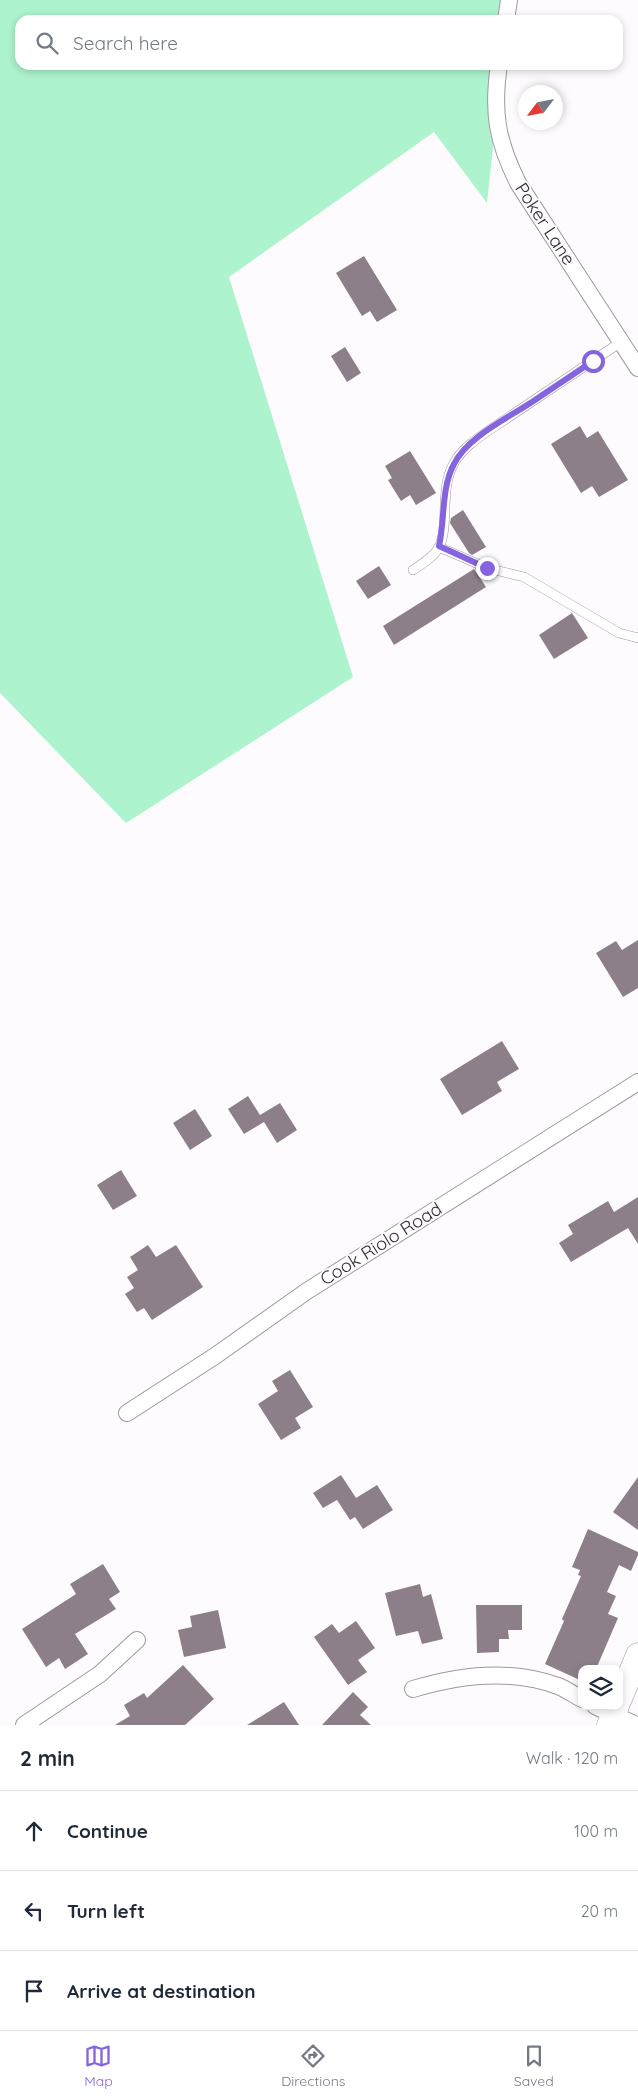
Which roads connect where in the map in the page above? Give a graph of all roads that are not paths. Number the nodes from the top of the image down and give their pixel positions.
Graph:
1 (509, 0) edge
2 (507, 15) edge
3 (498, 70) edge
4 (621, 342) junction
5 (638, 368) edge
6 (439, 546) junction
7 (413, 570) dead end
8 (638, 638) edge
9 (638, 1082) edge
10 (127, 1412) dead end
11 (137, 1640) dead end
12 (638, 1655) edge
13 (413, 1689) dead end
14 (578, 1697) edge
15 (611, 1711) edge
16 (24, 1725) edge
17 (636, 1725) edge

1 - 2 street
3 - 4 street, Poker Lane
4 - 5 street, Poker Lane
4 - 6 lane
6 - 7 lane
6 - 8 lane
9 - 10 street, Cook Riolo Road
11 - 16 street
12 - 15 street
13 - 14 street
15 - 17 street

